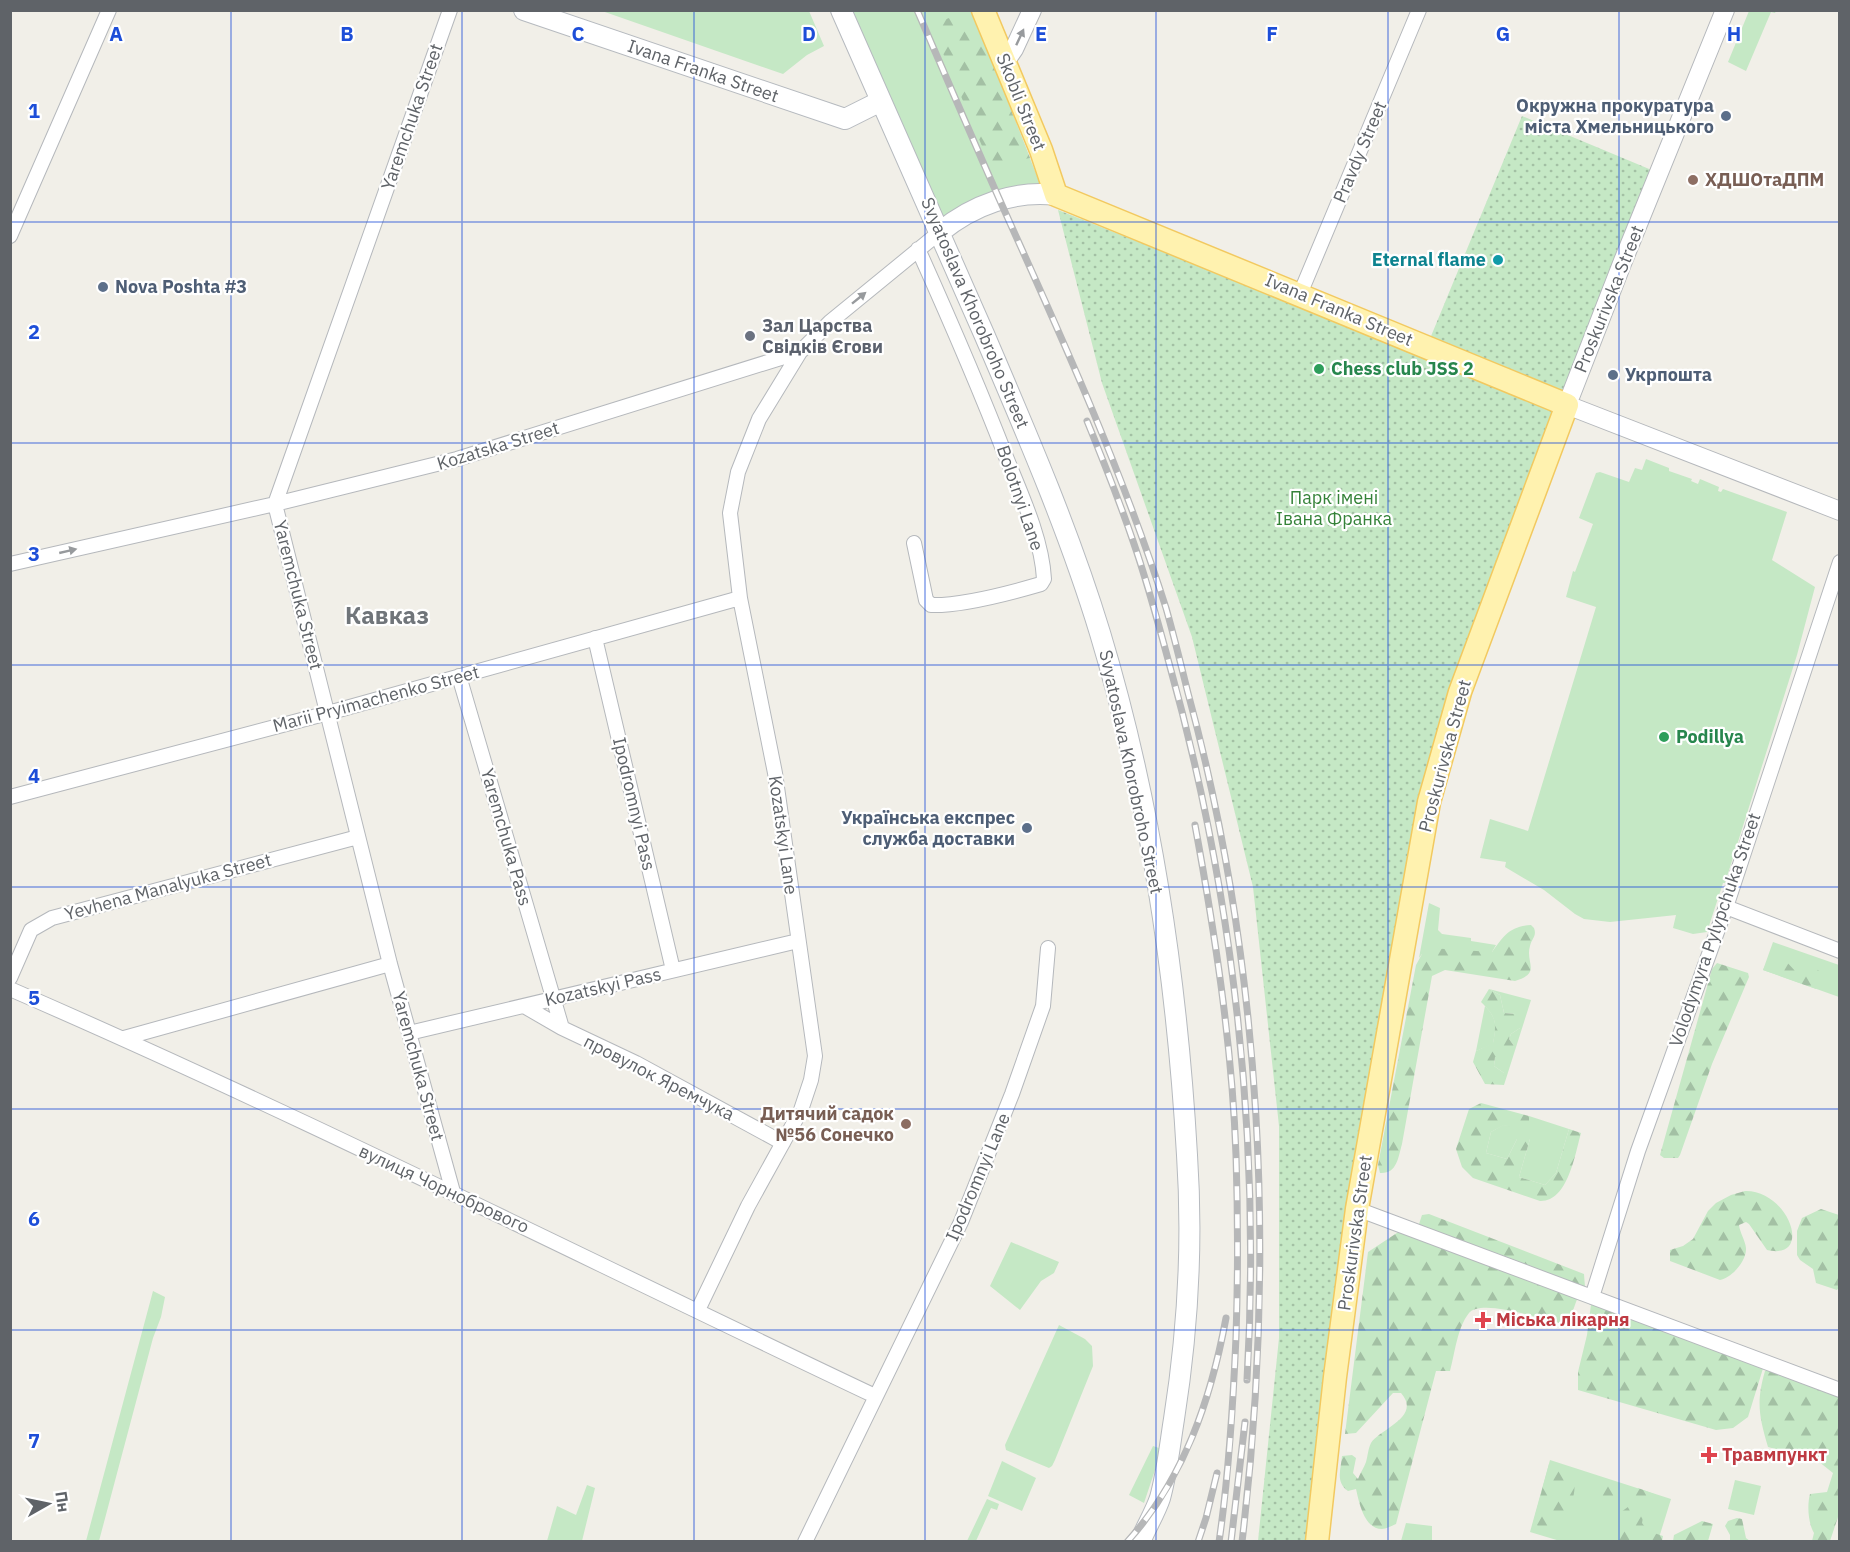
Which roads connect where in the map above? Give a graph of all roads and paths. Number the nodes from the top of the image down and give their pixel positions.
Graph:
1 (109, 10) edge
2 (450, 10) edge
3 (524, 10) edge
4 (841, 10) edge
5 (983, 10) edge
6 (1032, 10) edge
7 (1419, 10) edge
8 (1725, 10) edge
9 (1005, 62) junction
10 (881, 101) junction
11 (1056, 195) junction
12 (16, 210) edge
13 (940, 232) junction
14 (10, 236) edge
15 (918, 249) junction
16 (1300, 294) junction
17 (800, 352) junction
18 (1567, 405) junction
19 (275, 504) junction
20 (1839, 512) edge
21 (914, 543) dead end
22 (1839, 562) edge
23 (10, 564) edge
24 (740, 598) junction
25 (595, 638) junction
26 (459, 676) junction
27 (328, 713) junction
28 (10, 797) edge
29 (358, 837) junction
30 (1726, 907) junction
31 (798, 940) junction
32 (1048, 948) dead end
33 (1839, 951) edge
34 (390, 964) junction
35 (673, 970) junction
36 (10, 978) edge
37 (10, 989) edge
38 (553, 999) junction
39 (524, 1006) junction
40 (562, 1028) junction
41 (409, 1033) junction
42 (124, 1038) junction
43 (783, 1143) junction
44 (453, 1192) junction
45 (1357, 1209) junction
46 (1592, 1297) junction
47 (698, 1310) junction
48 (1839, 1390) edge
49 (875, 1396) junction
50 (805, 1542) edge
51 (1140, 1542) edge
52 (1317, 1542) edge

1 - 12 street
2 - 19 street, Yaremchuka Street
3 - 10 main road, Ivana Franka Street
4 - 10 main road, Svyatoslava Khorobroho Street
5 - 9 main road, Skobli Street
9 -> 6 street
7 - 16 street, Pravdy Street
8 - 18 street, Proskurivska Street
9 - 11 main road, Skobli Street
10 - 13 main road, Svyatoslava Khorobroho Street
11 - 13 main road, Ivana Franka Street
11 - 16 main road, Ivana Franka Street
12 - 14 street
13 - 15 street, Kozatska Street
13 - 51 main road, Svyatoslava Khorobroho Street
17 -> 15 street, Kozatska Street
15 - 21 street, Bolotnyi Lane
16 - 18 main road, Ivana Franka Street
17 - 19 street, Kozatska Street
17 - 24 street, Kozatskyi Lane
18 - 20 street, Ivana Franka Street
18 - 45 main road, Proskurivska Street
23 -> 19 street, Kozatska Street
19 - 27 street, Yaremchuka Street
22 - 30 street, Volodymyra Pylypchuka Street
24 - 25 street, Marii Pryimachenko Street
24 - 31 street, Kozatskyi Lane
25 - 26 street, Marii Pryimachenko Street
25 - 35 street, Ipodromnyi Pass
26 - 27 street, Marii Pryimachenko Street
26 - 38 street, Yaremchuka Pass
27 - 28 street, Marii Pryimachenko Street
27 - 29 street, Yaremchuka Street
29 - 34 street, Yaremchuka Street
29 - 36 street, Yevhena Manalyuka Street
30 - 33 street
30 - 46 street, Volodymyra Pylypchuka Street
31 - 35 street, Kozatskyi Pass
31 - 43 street, Kozatskyi Lane
32 - 49 street, Ipodromnyi Lane
34 - 41 street, Yaremchuka Street
34 - 42 street
35 - 38 street, Kozatskyi Pass
37 - 42 street, вулиця Чорнобрового
38 - 39 street, Kozatskyi Pass
38 - 40 street, провулок Яремчука
39 - 40 street
39 - 41 street, Kozatskyi Pass
40 - 43 street, провулок Яремчука
41 - 44 street, Yaremchuka Street
42 - 44 street, вулиця Чорнобрового
43 - 47 street, Kozatskyi Lane
44 - 47 street, вулиця Чорнобрового
45 - 46 street
45 - 52 main road, Proskurivska Street
46 - 48 street
47 - 49 street, вулиця Чорнобрового
49 - 50 street, Ipodromnyi Lane

